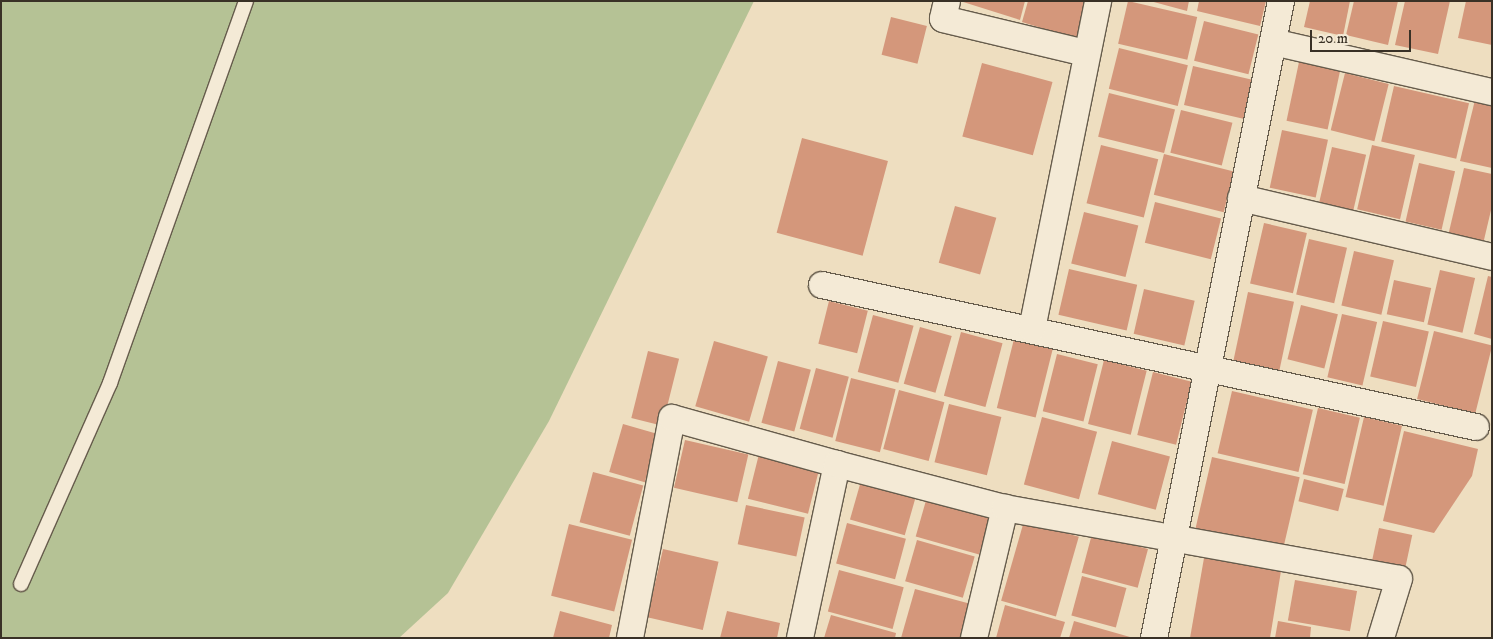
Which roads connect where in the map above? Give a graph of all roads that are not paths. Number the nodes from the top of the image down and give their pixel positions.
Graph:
1 (246, 1) edge
2 (946, 1) edge
3 (1098, 1) edge
4 (1281, 1) edge
5 (1272, 42) junction
6 (1086, 53) junction
7 (1492, 92) edge
8 (1241, 198) junction
9 (1492, 258) edge
10 (822, 285) dead end
11 (1032, 329) junction
12 (1208, 367) junction
13 (1476, 427) dead end
14 (837, 464) junction
15 (1005, 508) junction
16 (1173, 539) junction
17 (21, 584) dead end
18 (630, 638) edge
19 (800, 638) edge
20 (974, 638) edge
21 (1154, 638) edge
22 (1381, 638) edge

1 - 17 lane
2 - 6 street
3 - 6 street
4 - 5 street
5 - 7 street
5 - 8 street
6 - 11 street
8 - 9 street
8 - 12 street
10 - 11 street
11 - 12 street
12 - 13 street
12 - 16 street
14 - 15 street
14 - 18 street
14 - 19 street
15 - 16 street
15 - 20 street
16 - 21 street
16 - 22 street

